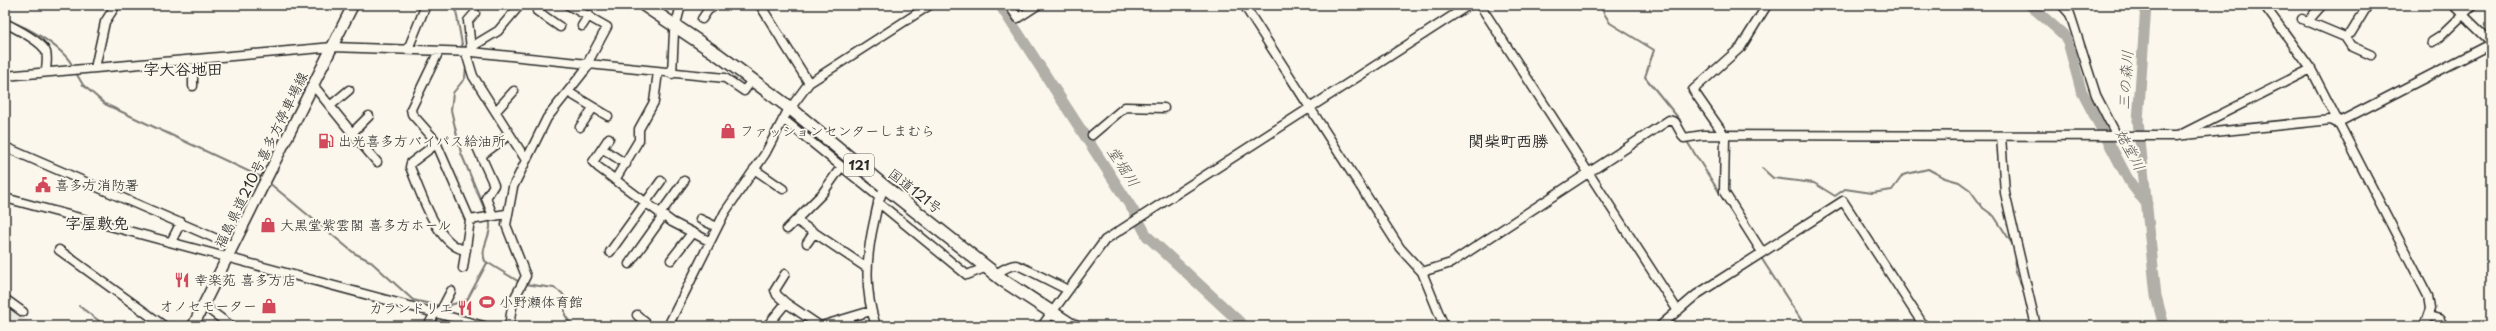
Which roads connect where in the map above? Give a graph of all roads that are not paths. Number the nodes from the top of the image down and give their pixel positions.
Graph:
1 (116, 5) edge
2 (353, 5) edge
3 (426, 5) edge
4 (520, 5) edge
5 (542, 5) edge
6 (568, 5) edge
7 (644, 5) edge
8 (681, 5) edge
9 (716, 5) edge
10 (930, 5) edge
11 (1009, 5) edge
12 (1038, 5) edge
13 (1244, 5) edge
14 (1469, 5) edge
15 (1480, 5) edge
16 (1767, 5) edge
17 (2062, 5) edge
18 (2264, 5) edge
19 (2322, 5) edge
20 (2368, 5) edge
21 (2453, 5) edge
22 (2473, 5) edge
23 (763, 6) edge
24 (475, 13) dead end
25 (2463, 14) junction
26 (589, 15) junction
27 (702, 20) dead end
28 (5, 23) edge
29 (582, 26) dead end
30 (676, 26) junction
31 (560, 28) dead end
32 (2345, 37) junction
33 (2432, 42) dead end
34 (2491, 43) edge
35 (332, 47) junction
36 (408, 49) junction
37 (439, 51) junction
38 (469, 51) junction
39 (2371, 55) dead end
40 (193, 59) junction
41 (588, 64) junction
42 (95, 68) junction
43 (2310, 69) junction
44 (46, 72) junction
45 (658, 72) junction
46 (672, 74) junction
47 (5, 76) edge
48 (752, 80) junction
49 (809, 83) junction
50 (314, 85) junction
51 (193, 86) dead end
52 (349, 90) dead end
53 (514, 91) dead end
54 (568, 92) junction
55 (330, 106) junction
56 (593, 108) junction
57 (790, 108) junction
58 (1164, 108) dead end
59 (1310, 108) junction
60 (496, 111) junction
61 (369, 116) dead end
62 (608, 116) dead end
63 (783, 120) junction
64 (2337, 122) junction
65 (580, 127) dead end
66 (352, 133) junction
67 (509, 135) junction
68 (1092, 135) dead end
69 (1725, 136) junction
70 (2001, 136) junction
71 (2119, 136) junction
72 (2179, 136) junction
73 (608, 138) dead end
74 (436, 144) junction
75 (476, 145) dead end
76 (5, 147) edge
77 (603, 149) junction
78 (482, 156) junction
79 (526, 160) junction
80 (377, 162) dead end
81 (626, 164) junction
82 (841, 167) junction
83 (754, 169) junction
84 (1589, 174) junction
85 (614, 180) junction
86 (661, 181) dead end
87 (684, 181) dead end
88 (783, 189) dead end
89 (880, 195) junction
90 (5, 198) edge
91 (646, 204) junction
92 (506, 214) junction
93 (660, 214) junction
94 (493, 216) junction
95 (700, 219) dead end
96 (470, 220) junction
97 (181, 222) junction
98 (800, 223) dead end
99 (717, 227) junction
100 (787, 229) dead end
101 (692, 233) junction
102 (814, 233) junction
103 (709, 241) junction
104 (171, 242) junction
105 (807, 243) dead end
106 (233, 246) junction
107 (59, 250) dead end
108 (466, 250) junction
109 (610, 252) dead end
110 (1762, 252) junction
111 (228, 259) junction
112 (671, 260) dead end
113 (630, 264) dead end
114 (463, 268) dead end
115 (867, 268) junction
116 (991, 270) junction
117 (1422, 272) junction
118 (785, 274) dead end
119 (1068, 290) junction
120 (451, 291) dead end
121 (5, 299) edge
122 (786, 303) junction
123 (203, 305) junction
124 (871, 311) junction
125 (1678, 311) junction
126 (23, 312) dead end
127 (1052, 312) junction
128 (437, 314) junction
129 (637, 315) dead end
130 (2429, 316) junction
131 (164, 326) edge
132 (193, 326) edge
133 (231, 326) edge
134 (428, 326) edge
135 (484, 326) edge
136 (509, 326) edge
137 (649, 326) edge
138 (668, 326) edge
139 (767, 326) edge
140 (820, 326) edge
141 (876, 326) edge
142 (1042, 326) edge
143 (1074, 326) edge
144 (1444, 326) edge
145 (1660, 326) edge
146 (1924, 326) edge
147 (2036, 326) edge
148 (2424, 326) edge
149 (2444, 326) edge

1 - 42 street
2 - 35 main road, 福島県道210号喜多方停車場線
3 - 36 street
4 - 38 street
5 - 31 street
6 - 26 street
7 - 30 highway, 国道121号 / 121
8 - 30 street
9 - 27 street
10 - 49 street
11 - 12 street
13 - 59 street
14 - 59 street
15 - 84 street
16 - 69 street
17 - 71 street
18 - 43 street
19 - 32 street
20 - 32 street
21 - 25 street
22 - 25 street
23 - 49 street
24 - 38 street
25 - 33 street
25 - 34 street
26 - 29 street
26 - 41 street
28 - 44 street
30 - 46 street
30 - 48 highway, 国道121号 / 121
32 - 39 street
34 - 64 street
35 - 36 street
35 - 40 street
35 - 50 main road, 福島県道210号喜多方停車場線
36 - 37 street
37 - 38 street
37 - 74 street
38 - 41 street
38 - 60 street
40 - 42 street
40 - 51 street
41 - 45 street
41 - 54 street
42 - 44 street
43 - 64 street
43 - 72 street
44 - 47 street
45 - 46 street
45 - 81 street
46 - 48 street
48 - 57 highway, 国道121号 / 121
49 - 57 street
50 - 55 street
50 - 106 main road, 福島県道210号喜多方停車場線
52 - 55 street
53 - 60 street
54 - 56 street
54 - 79 street
55 - 66 street
56 - 62 street
56 - 65 street
57 - 63 street
57 - 89 highway, 国道121号 / 121
58 - 68 street
59 - 117 street
59 - 119 street
60 - 67 street
61 - 66 street
63 - 82 street
63 - 83 street
64 - 72 street
64 - 130 street
66 - 80 street
67 - 78 street
67 - 79 street
69 - 70 street
69 - 84 street
69 - 110 street
70 - 71 street
70 - 147 street
71 - 72 street
73 - 77 street
74 - 96 street
74 - 108 street
75 - 78 street
76 - 97 street
77 - 81 street
77 - 85 street
78 - 94 street
79 - 92 street
81 - 85 street
82 - 89 street
82 - 100 street
83 - 88 street
83 - 99 street
84 - 117 street
84 - 125 street
85 - 91 street
86 - 91 street
87 - 93 street
89 - 115 street
89 - 116 highway, 国道121号 / 121
89 - 116 street
90 - 104 street
91 - 93 street
91 - 109 street
92 - 94 street
92 - 136 street
93 - 101 street
93 - 113 street
94 - 96 street
95 - 99 street
96 - 108 street
97 - 104 street
97 - 106 street
98 - 102 street
99 - 103 street
101 - 103 street
101 - 112 street
102 - 105 street
102 - 115 street
103 - 138 street
104 - 111 street
106 - 111 main road, 福島県道210号喜多方停車場線
107 - 131 street
108 - 114 street
110 - 125 street
110 - 146 street
111 - 123 main road, 福島県道210号喜多方停車場線
111 - 128 street
115 - 124 street
116 - 119 street
116 - 127 highway, 国道121号 / 121
117 - 144 street
118 - 122 street
119 - 127 street
120 - 128 street
121 - 126 street
122 - 139 street
122 - 140 street
123 - 132 main road, 福島県道210号喜多方停車場線
123 - 133 street
124 - 140 street
124 - 141 street
125 - 145 street
127 - 142 street
127 - 143 highway, 国道121号 / 121
128 - 134 street
128 - 135 street
129 - 137 street
130 - 148 street
130 - 149 street

